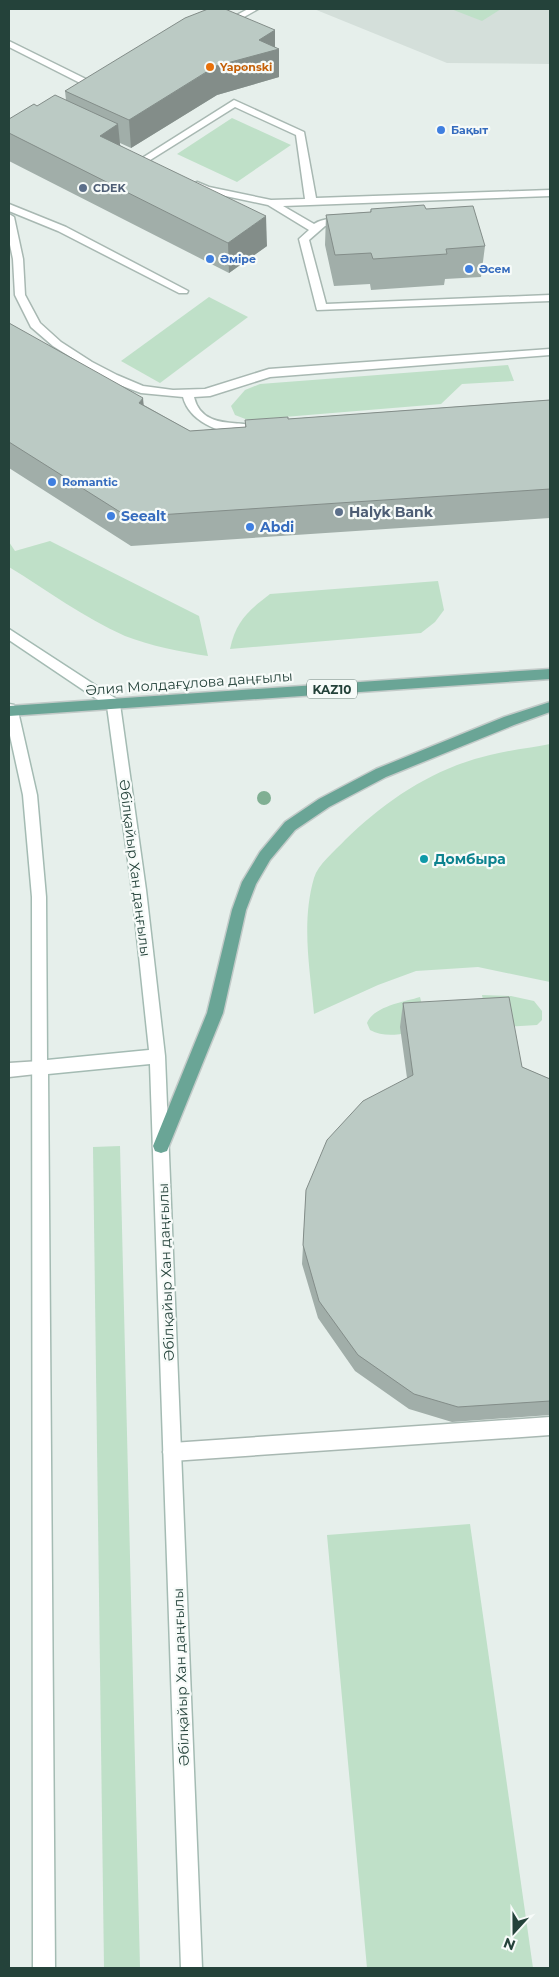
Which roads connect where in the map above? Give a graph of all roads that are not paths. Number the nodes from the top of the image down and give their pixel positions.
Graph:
1 (254, 9) edge
2 (212, 31) edge
3 (9, 44) edge
4 (93, 86) edge
5 (144, 160) edge
6 (188, 181) edge
7 (550, 196) edge
8 (390, 200) junction
9 (312, 202) junction
10 (271, 203) junction
11 (9, 207) edge
12 (393, 213) edge
13 (9, 217) edge
14 (358, 221) edge
15 (315, 229) junction
16 (183, 291) dead end
17 (550, 298) edge
18 (550, 352) edge
19 (188, 394) junction
20 (265, 429) edge
21 (9, 634) edge
22 (550, 674) edge
23 (113, 704) junction
24 (550, 707) edge
25 (10, 711) edge
26 (157, 1056) junction
27 (40, 1068) junction
28 (9, 1070) edge
29 (161, 1146) junction
30 (550, 1426) edge
31 (172, 1452) junction
32 (44, 1968) edge
33 (192, 1968) edge

1 - 2 main road
3 - 4 main road
5 - 9 main road
6 - 10 main road
7 - 8 main road
8 - 9 main road
8 - 12 main road
9 - 10 main road
10 - 15 main road
11 - 16 main road
13 - 19 main road
14 - 15 main road
15 - 17 main road
18 - 19 main road
19 - 20 main road
21 - 23 main road
22 - 23 main road, Әлия Молдағұлова даңғылы / KAZ10
23 - 25 main road, Әлия Молдағұлова даңғылы / KAZ10
23 - 26 main road, Әбілқайыр Хан даңғылы
24 - 29 main road
25 - 27 main road
26 - 27 main road
26 - 29 main road, Әбілқайыр Хан даңғылы
27 - 28 main road
27 - 32 main road
29 - 31 main road, Әбілқайыр Хан даңғылы
30 - 31 main road
31 - 33 main road, Әбілқайыр Хан даңғылы

